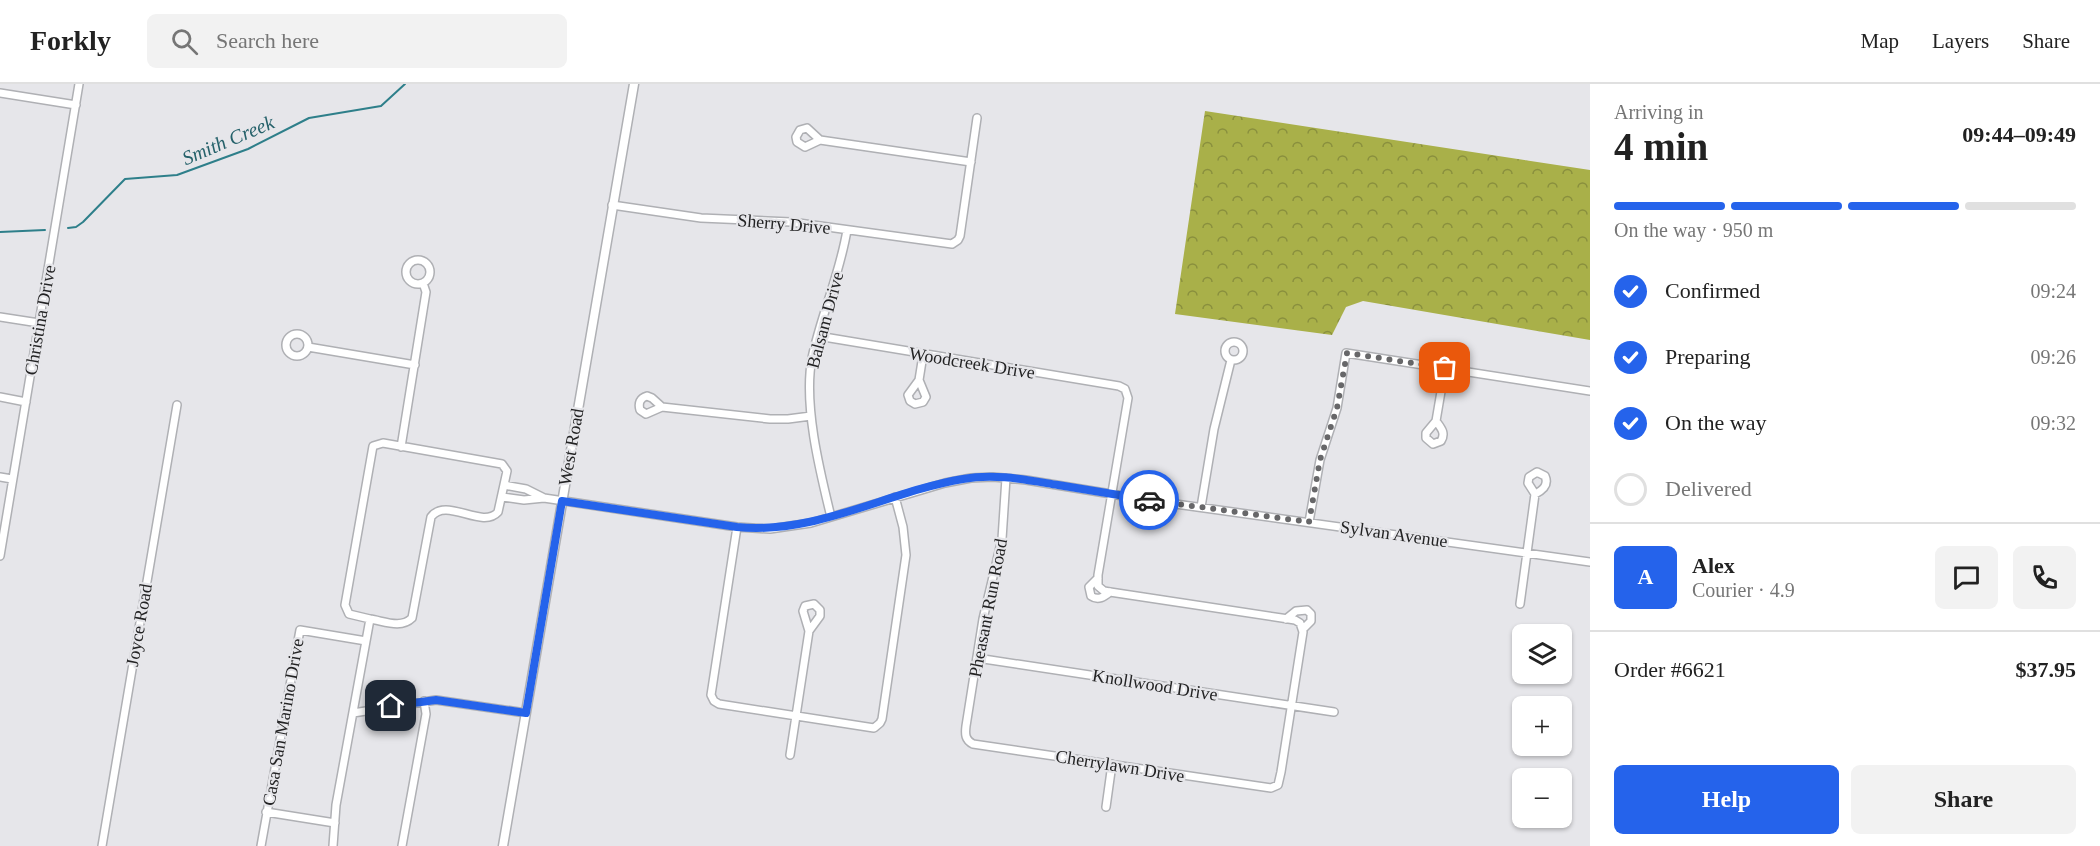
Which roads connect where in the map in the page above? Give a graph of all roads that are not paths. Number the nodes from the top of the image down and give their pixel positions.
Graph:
1 (80, 84) edge
2 (634, 84) edge
3 (0, 93) edge
4 (76, 105) junction
5 (977, 118) dead end
6 (820, 140) dead end
7 (971, 162) junction
8 (612, 205) junction
9 (847, 230) junction
10 (423, 283) dead end
11 (0, 317) edge
12 (39, 323) junction
13 (818, 336) junction
14 (308, 347) dead end
15 (923, 355) junction
16 (1231, 360) dead end
17 (415, 365) junction
18 (1445, 368) junction
19 (919, 380) dead end
20 (1590, 392) edge
21 (0, 397) edge
22 (26, 402) junction
23 (177, 405) dead end
24 (662, 407) dead end
25 (811, 416) junction
26 (1436, 421) dead end
27 (401, 447) junction
28 (0, 477) edge
29 (1006, 478) junction
30 (12, 479) junction
31 (504, 485) junction
32 (1111, 494) junction
33 (1535, 495) dead end
34 (502, 497) junction
35 (895, 497) junction
36 (544, 498) junction
37 (562, 501) junction
38 (1201, 507) junction
39 (831, 517) junction
40 (1309, 522) junction
41 (737, 527) junction
42 (1526, 552) junction
43 (0, 556) edge
44 (1590, 562) edge
45 (1098, 578) junction
46 (1110, 592) junction
47 (1520, 604) dead end
48 (1286, 618) junction
49 (370, 619) junction
50 (1302, 627) junction
51 (809, 631) dead end
52 (366, 641) junction
53 (977, 658) junction
54 (424, 701) junction
55 (1292, 705) junction
56 (1334, 712) dead end
57 (353, 713) junction
58 (526, 713) junction
59 (796, 716) junction
60 (966, 737) joint
61 (790, 755) dead end
62 (1112, 764) junction
63 (1106, 807) dead end
64 (267, 812) junction
65 (334, 823) junction
66 (102, 846) edge
67 (261, 846) edge
68 (333, 846) edge
69 (402, 846) edge
70 (503, 846) edge

1 - 4 street, Christina Drive
2 - 8 street, West Road
3 - 4 street
4 - 12 street, Christina Drive
5 - 7 street
6 - 7 street
7 - 9 street, Sherry Drive
8 - 9 street, Sherry Drive
8 - 37 street, West Road
9 - 13 street, Balsam Drive
10 - 17 street
11 - 12 street
12 - 22 street, Christina Drive
13 - 15 street, Woodcreek Drive
13 - 25 street, Balsam Drive
14 - 17 street
15 - 19 street
15 - 32 street, Woodcreek Drive
16 - 38 street
17 - 27 street
18 - 20 street
18 - 26 street
18 - 40 street
21 - 22 street
22 - 30 street, Christina Drive
23 - 66 street, Joyce Road
24 - 25 street
25 - 39 street, Balsam Drive
27 - 31 street
27 - 49 street
28 - 30 street
29 - 32 street, Sylvan Avenue
29 - 35 street, Sylvan Avenue
29 - 53 street, Pheasant Run Road
30 - 43 street, Christina Drive
31 - 34 street
31 - 36 street
32 - 38 street, Sylvan Avenue
32 - 45 street
33 - 42 street
34 - 36 street
34 - 49 street
35 - 39 street, Sylvan Avenue
35 - 59 street
36 - 37 street, Sylvan Avenue
37 - 41 street, Sylvan Avenue
37 - 58 street, West Road
38 - 40 street, Sylvan Avenue
39 - 41 street, Sylvan Avenue
40 - 42 street, Sylvan Avenue
41 - 59 street
42 - 44 street, Sylvan Avenue
42 - 47 street
45 - 46 street
45 - 46 street
46 - 48 street
48 - 50 street
48 - 50 street
49 - 52 street
50 - 55 street
51 - 59 street
52 - 57 street
52 - 64 street, Casa San Marino Drive
53 - 55 street, Knollwood Drive
53 - 60 street, Pheasant Run Road
54 - 57 street
54 - 58 street
54 - 69 street
55 - 56 street, Knollwood Drive
55 - 62 street, Cherrylawn Drive
57 - 65 street
58 - 70 street, West Road
59 - 61 street
60 - 62 street, Cherrylawn Drive
62 - 63 street
64 - 65 street
64 - 67 street, Casa San Marino Drive
65 - 68 street

